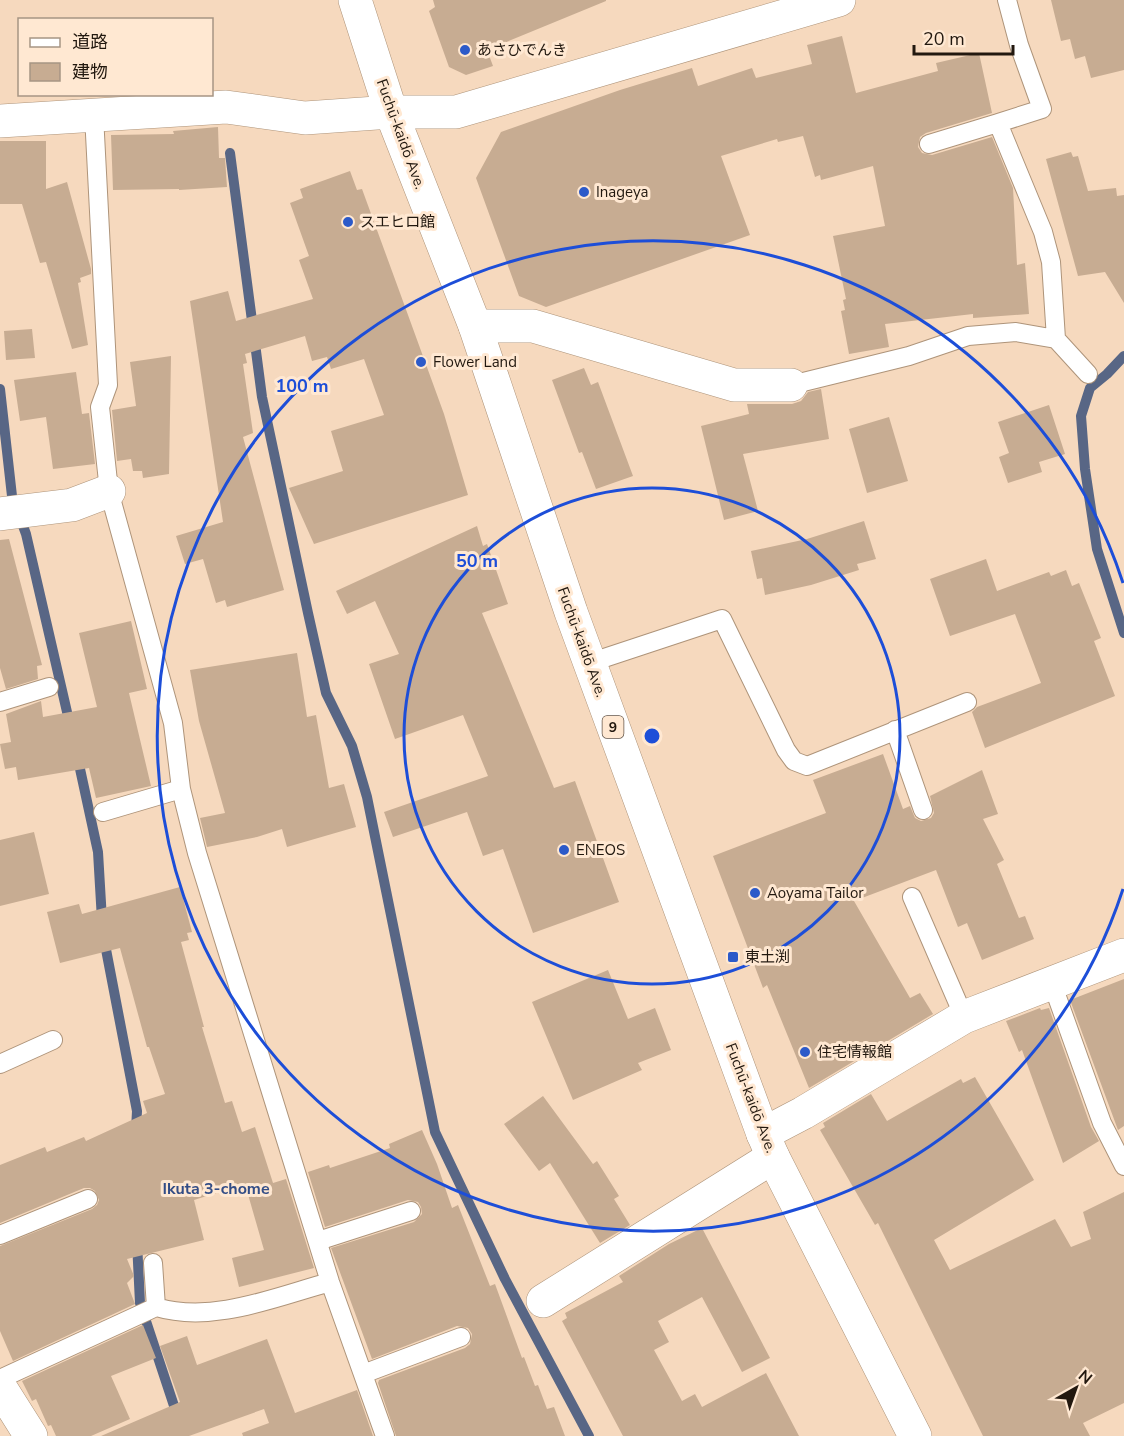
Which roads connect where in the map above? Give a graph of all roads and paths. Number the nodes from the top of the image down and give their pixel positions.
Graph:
1 (354, 0) edge
2 (839, 0) edge
3 (1007, 0) edge
4 (391, 112) junction
5 (94, 115) junction
6 (0, 121) edge
7 (998, 123) junction
8 (929, 144) dead end
9 (475, 326) junction
10 (1056, 339) junction
11 (1088, 374) dead end
12 (791, 385) joint
13 (109, 491) junction
14 (0, 514) edge
15 (590, 663) junction
16 (50, 687) dead end
17 (0, 702) edge
18 (967, 702) dead end
19 (895, 730) junction
20 (181, 789) junction
21 (923, 810) dead end
22 (103, 812) dead end
23 (912, 897) dead end
24 (1124, 955) edge
25 (1052, 983) junction
26 (964, 1017) junction
27 (53, 1040) dead end
28 (0, 1064) edge
29 (768, 1146) junction
30 (1124, 1166) edge
31 (88, 1199) dead end
32 (411, 1211) dead end
33 (0, 1234) edge
34 (318, 1241) junction
35 (153, 1263) dead end
36 (330, 1282) junction
37 (543, 1301) dead end
38 (156, 1307) junction
39 (460, 1337) dead end
40 (363, 1374) junction
41 (0, 1378) edge
42 (0, 1387) edge
43 (31, 1436) edge
44 (385, 1436) edge
45 (915, 1436) edge

1 - 4 street, Fuchū-kaidō Ave. / 9
2 - 4 street
3 - 7 lane
4 - 5 street
4 - 9 street, Fuchū-kaidō Ave. / 9
5 - 6 street
5 - 13 lane
7 - 8 lane
7 - 10 lane
9 - 12 street
9 - 15 street, Fuchū-kaidō Ave. / 9
10 - 11 lane
10 - 12 lane
13 - 14 street
13 - 20 lane
15 - 19 lane
15 - 29 street, Fuchū-kaidō Ave. / 9
16 - 17 lane
18 - 19 lane
19 - 21 lane
20 - 22 lane
20 - 34 lane
23 - 26 lane
24 - 25 street
25 - 26 street
25 - 30 lane
26 - 29 street
27 - 28 lane
29 - 37 street
29 - 45 street, Fuchū-kaidō Ave. / 9
31 - 33 lane
32 - 34 lane
34 - 36 lane
35 - 38 lane
36 - 38 lane
36 - 40 lane
38 - 41 lane
39 - 40 lane
40 - 44 lane
42 - 43 street

